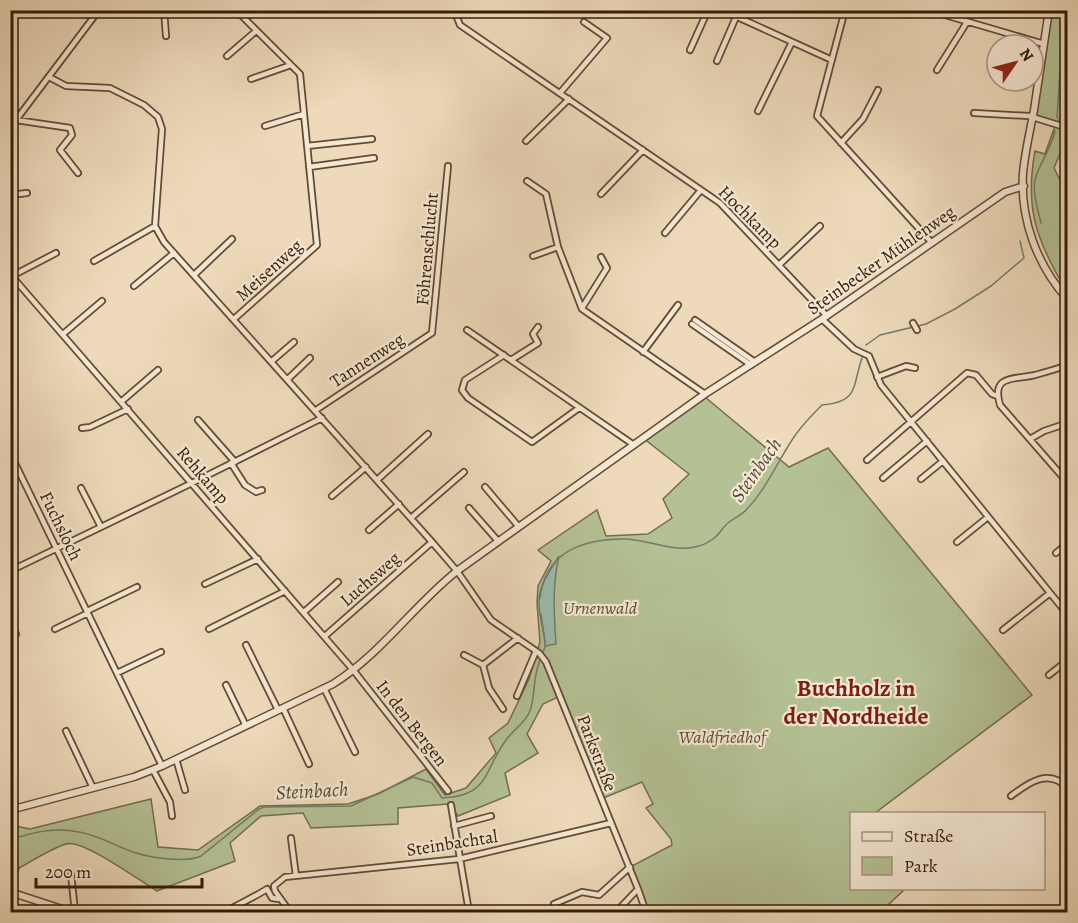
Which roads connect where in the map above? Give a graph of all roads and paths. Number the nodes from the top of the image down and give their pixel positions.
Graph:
1 (99, 10) edge
2 (165, 10) edge
3 (236, 10) edge
4 (454, 10) edge
5 (708, 10) edge
6 (722, 10) edge
7 (845, 10) edge
8 (928, 10) edge
9 (1049, 10) edge
10 (736, 14) edge
11 (584, 22) dead end
12 (967, 22) junction
13 (256, 31) junction
14 (1006, 33) edge
15 (166, 36) dead end
16 (1045, 37) edge
17 (792, 42) junction
18 (690, 50) dead end
19 (227, 56) dead end
20 (832, 60) junction
21 (717, 61) dead end
22 (291, 65) junction
23 (937, 70) dead end
24 (49, 77) junction
25 (251, 79) dead end
26 (878, 90) dead end
27 (560, 93) junction
28 (1036, 93) edge
29 (569, 99) junction
30 (758, 111) dead end
31 (974, 113) dead end
32 (304, 114) junction
33 (1032, 117) junction
34 (16, 120) junction
35 (265, 126) dead end
36 (10, 128) edge
37 (1068, 128) edge
38 (372, 139) dead end
39 (526, 141) dead end
40 (841, 143) junction
41 (307, 146) junction
42 (643, 150) junction
43 (374, 158) dead end
44 (448, 166) dead end
45 (309, 167) junction
46 (78, 173) dead end
47 (527, 181) dead end
48 (1023, 186) junction
49 (701, 190) junction
50 (27, 193) dead end
51 (601, 194) dead end
52 (10, 195) edge
53 (155, 226) junction
54 (820, 226) dead end
55 (665, 233) dead end
56 (232, 240) dead end
57 (932, 243) junction
58 (558, 248) junction
59 (56, 253) dead end
60 (174, 253) junction
61 (533, 256) dead end
62 (601, 256) dead end
63 (94, 261) dead end
64 (779, 265) junction
65 (11, 275) edge
66 (194, 275) junction
67 (134, 286) dead end
68 (1068, 288) edge
69 (1059, 290) junction
70 (1068, 300) edge
71 (102, 301) dead end
72 (678, 305) dead end
73 (582, 309) junction
74 (824, 318) junction
75 (234, 319) junction
76 (694, 322) dead end
77 (913, 323) dead end
78 (538, 327) dead end
79 (467, 330) dead end
80 (917, 330) dead end
81 (432, 333) joint
82 (63, 334) junction
83 (294, 342) dead end
84 (643, 352) junction
85 (504, 355) junction
86 (310, 358) dead end
87 (512, 360) junction
88 (272, 361) junction
89 (753, 363) junction
90 (1068, 365) edge
91 (915, 368) dead end
92 (158, 370) dead end
93 (878, 376) junction
94 (288, 379) junction
95 (705, 394) junction
96 (997, 396) junction
97 (122, 401) junction
98 (579, 408) junction
99 (128, 409) junction
100 (316, 410) junction
101 (322, 418) junction
102 (198, 420) dead end
103 (912, 423) junction
104 (1068, 423) edge
105 (82, 428) dead end
106 (428, 434) dead end
107 (1030, 439) junction
108 (927, 441) junction
109 (633, 445) junction
110 (10, 453) edge
111 (867, 460) dead end
112 (943, 461) junction
113 (233, 462) junction
114 (366, 466) junction
115 (464, 472) dead end
116 (883, 478) dead end
117 (921, 479) dead end
118 (377, 480) junction
119 (192, 483) junction
120 (1068, 483) edge
121 (81, 488) dead end
122 (485, 488) dead end
123 (262, 490) dead end
124 (332, 496) dead end
125 (399, 504) junction
126 (469, 508) dead end
127 (988, 517) junction
128 (411, 518) junction
129 (101, 527) junction
130 (519, 527) junction
131 (369, 530) dead end
132 (498, 541) junction
133 (432, 542) junction
134 (957, 542) dead end
135 (1068, 543) edge
136 (57, 548) junction
137 (1056, 553) dead end
138 (258, 559) junction
139 (10, 563) edge
140 (12, 570) edge
141 (457, 571) junction
142 (338, 582) dead end
143 (205, 584) dead end
144 (137, 587) dead end
145 (285, 591) junction
146 (1050, 593) junction
147 (88, 612) junction
148 (304, 612) junction
149 (1068, 615) edge
150 (10, 624) edge
151 (56, 629) dead end
152 (209, 629) dead end
153 (1004, 630) dead end
154 (16, 634) dead end
155 (324, 636) junction
156 (518, 638) junction
157 (246, 645) dead end
158 (536, 651) junction
159 (161, 652) dead end
160 (464, 655) dead end
161 (1068, 660) edge
162 (483, 665) junction
163 (354, 671) junction
164 (117, 673) junction
165 (1049, 675) dead end
166 (226, 685) dead end
167 (324, 688) junction
168 (517, 696) dead end
169 (280, 709) junction
170 (503, 709) dead end
171 (246, 726) junction
172 (66, 731) dead end
173 (355, 752) dead end
174 (176, 759) junction
175 (309, 764) dead end
176 (162, 766) junction
177 (153, 770) junction
178 (93, 788) junction
179 (1068, 789) edge
180 (185, 790) dead end
181 (448, 791) dead end
182 (10, 796) edge
183 (1011, 796) dead end
184 (451, 805) dead end
185 (14, 809) edge
186 (172, 816) dead end
187 (491, 816) dead end
188 (610, 823) junction
189 (454, 826) junction
190 (291, 838) dead end
191 (459, 858) junction
192 (630, 867) junction
193 (72, 874) dead end
194 (296, 876) junction
195 (638, 889) junction
196 (10, 892) edge
197 (279, 899) junction
198 (554, 904) dead end
199 (73, 912) edge
200 (225, 912) edge
201 (290, 912) edge
202 (469, 912) edge
203 (616, 912) edge
204 (645, 912) edge

1 - 24 street
2 - 15 street
3 - 13 street, Meisenweg
4 - 27 street, Hochkamp
5 - 18 street
6 - 10 street
7 - 20 street
8 - 12 street
9 - 16 street
10 - 17 street
10 - 21 street
11 - 27 street
12 - 14 street
12 - 23 street
13 - 19 street
13 - 22 street, Meisenweg
17 - 20 street
17 - 30 street
20 - 40 street
22 - 25 street
22 - 32 street, Meisenweg
24 - 34 street
24 - 53 street
26 - 40 street
27 - 29 street, Hochkamp
28 - 33 street
29 - 39 street
29 - 42 street, Hochkamp
31 - 33 street
32 - 35 street
32 - 41 street, Meisenweg
33 - 37 street
33 - 48 street
34 - 36 street
34 - 46 street
38 - 41 street
40 - 57 street
41 - 45 street, Meisenweg
42 - 49 street, Hochkamp
42 - 51 street
43 - 45 street
44 - 81 street, Föhrenschlucht
45 - 75 street, Meisenweg
47 - 58 street
48 - 57 street, Steinbecker Mühlenweg
48 - 69 street
49 - 55 street, Hochkamp
49 - 64 street, Hochkamp
50 - 52 street
53 - 60 street, Parkstraße
53 - 63 street
54 - 64 street, Hochkamp
56 - 66 street
57 - 74 street, Steinbecker Mühlenweg
58 - 61 street
58 - 73 street
59 - 65 street, Rehkamp
60 - 66 street, Parkstraße
60 - 67 street
62 - 73 street
64 - 74 street, Hochkamp
65 - 82 street, Rehkamp
66 - 75 street, Parkstraße
68 - 69 street
69 - 70 street
71 - 82 street
72 - 84 street
73 - 84 street
74 - 89 street, Steinbecker Mühlenweg
74 - 93 street, Hochkamp
75 - 88 street, Parkstraße
76 - 89 street
77 - 80 street
78 - 87 street
79 - 85 street
81 - 100 street, Tannenweg
82 - 97 street, Rehkamp
83 - 88 street
84 - 95 street
85 - 87 street
85 - 98 street
86 - 94 street
87 - 98 street
88 - 94 street, Parkstraße
89 - 95 street, Steinbecker Mühlenweg
90 - 96 street
91 - 93 street
92 - 97 street
93 - 103 street, Hochkamp
94 - 100 street, Parkstraße
95 - 109 street, Steinbecker Mühlenweg
96 - 103 street
96 - 107 street
97 - 99 street, Rehkamp
98 - 109 street
99 - 105 street
99 - 119 street, Rehkamp
100 - 101 street, Parkstraße
101 - 113 street
101 - 114 street, Parkstraße
102 - 113 street
103 - 108 street, Hochkamp
103 - 111 street
104 - 107 street
106 - 118 street
107 - 120 street
108 - 112 street, Hochkamp
108 - 116 street
109 - 130 street, Steinbecker Mühlenweg
110 - 136 street, Fuchsloch
112 - 117 street
112 - 127 street, Hochkamp
113 - 119 street
113 - 123 street
114 - 118 street, Parkstraße
114 - 124 street
115 - 128 street
118 - 125 street, Parkstraße
119 - 129 street
119 - 138 street, Rehkamp
121 - 129 street
122 - 130 street
125 - 128 street, Parkstraße
125 - 131 street
126 - 132 street
127 - 134 street
127 - 146 street, Hochkamp
128 - 133 street, Parkstraße
129 - 136 street
130 - 132 street, Steinbecker Mühlenweg
132 - 141 street, Steinbecker Mühlenweg
133 - 141 street, Parkstraße
133 - 155 street, Luchsweg
135 - 137 street
136 - 140 street
136 - 147 street, Fuchsloch
138 - 143 street
138 - 145 street, Rehkamp
139 - 140 street
141 - 156 street, Parkstraße
141 - 163 street, Steinbecker Mühlenweg
142 - 148 street
144 - 147 street
145 - 148 street, Rehkamp
145 - 152 street
146 - 149 street, Hochkamp
146 - 153 street
147 - 151 street
147 - 164 street, Fuchsloch
148 - 155 street, Rehkamp
150 - 154 street
155 - 163 street, Rehkamp
156 - 158 street, Parkstraße
156 - 162 street
157 - 169 street
158 - 168 street
158 - 188 street, Parkstraße
159 - 164 street
160 - 162 street
161 - 165 street
162 - 170 street
163 - 167 street, Steinbecker Mühlenweg
163 - 181 street, In den Bergen
164 - 176 street, Fuchsloch
166 - 171 street
167 - 169 street, Steinbecker Mühlenweg
167 - 173 street
169 - 171 street, Steinbecker Mühlenweg
169 - 175 street
171 - 174 street, Steinbecker Mühlenweg
172 - 178 street
174 - 176 street, Steinbecker Mühlenweg
174 - 180 street
176 - 177 street, Steinbecker Mühlenweg
177 - 178 street, Steinbecker Mühlenweg
177 - 186 street
178 - 185 street, Steinbecker Mühlenweg
179 - 183 street
182 - 185 street
184 - 189 street
187 - 189 street
188 - 191 street, Steinbachtal
188 - 192 street, Parkstraße
189 - 191 street
190 - 194 street
191 - 194 street, Steinbachtal
191 - 202 street
192 - 195 street, Parkstraße
192 - 198 street
193 - 199 street
194 - 197 street, Steinbachtal
195 - 203 street
195 - 204 street, Parkstraße
196 - 199 street
197 - 200 street
197 - 201 street

